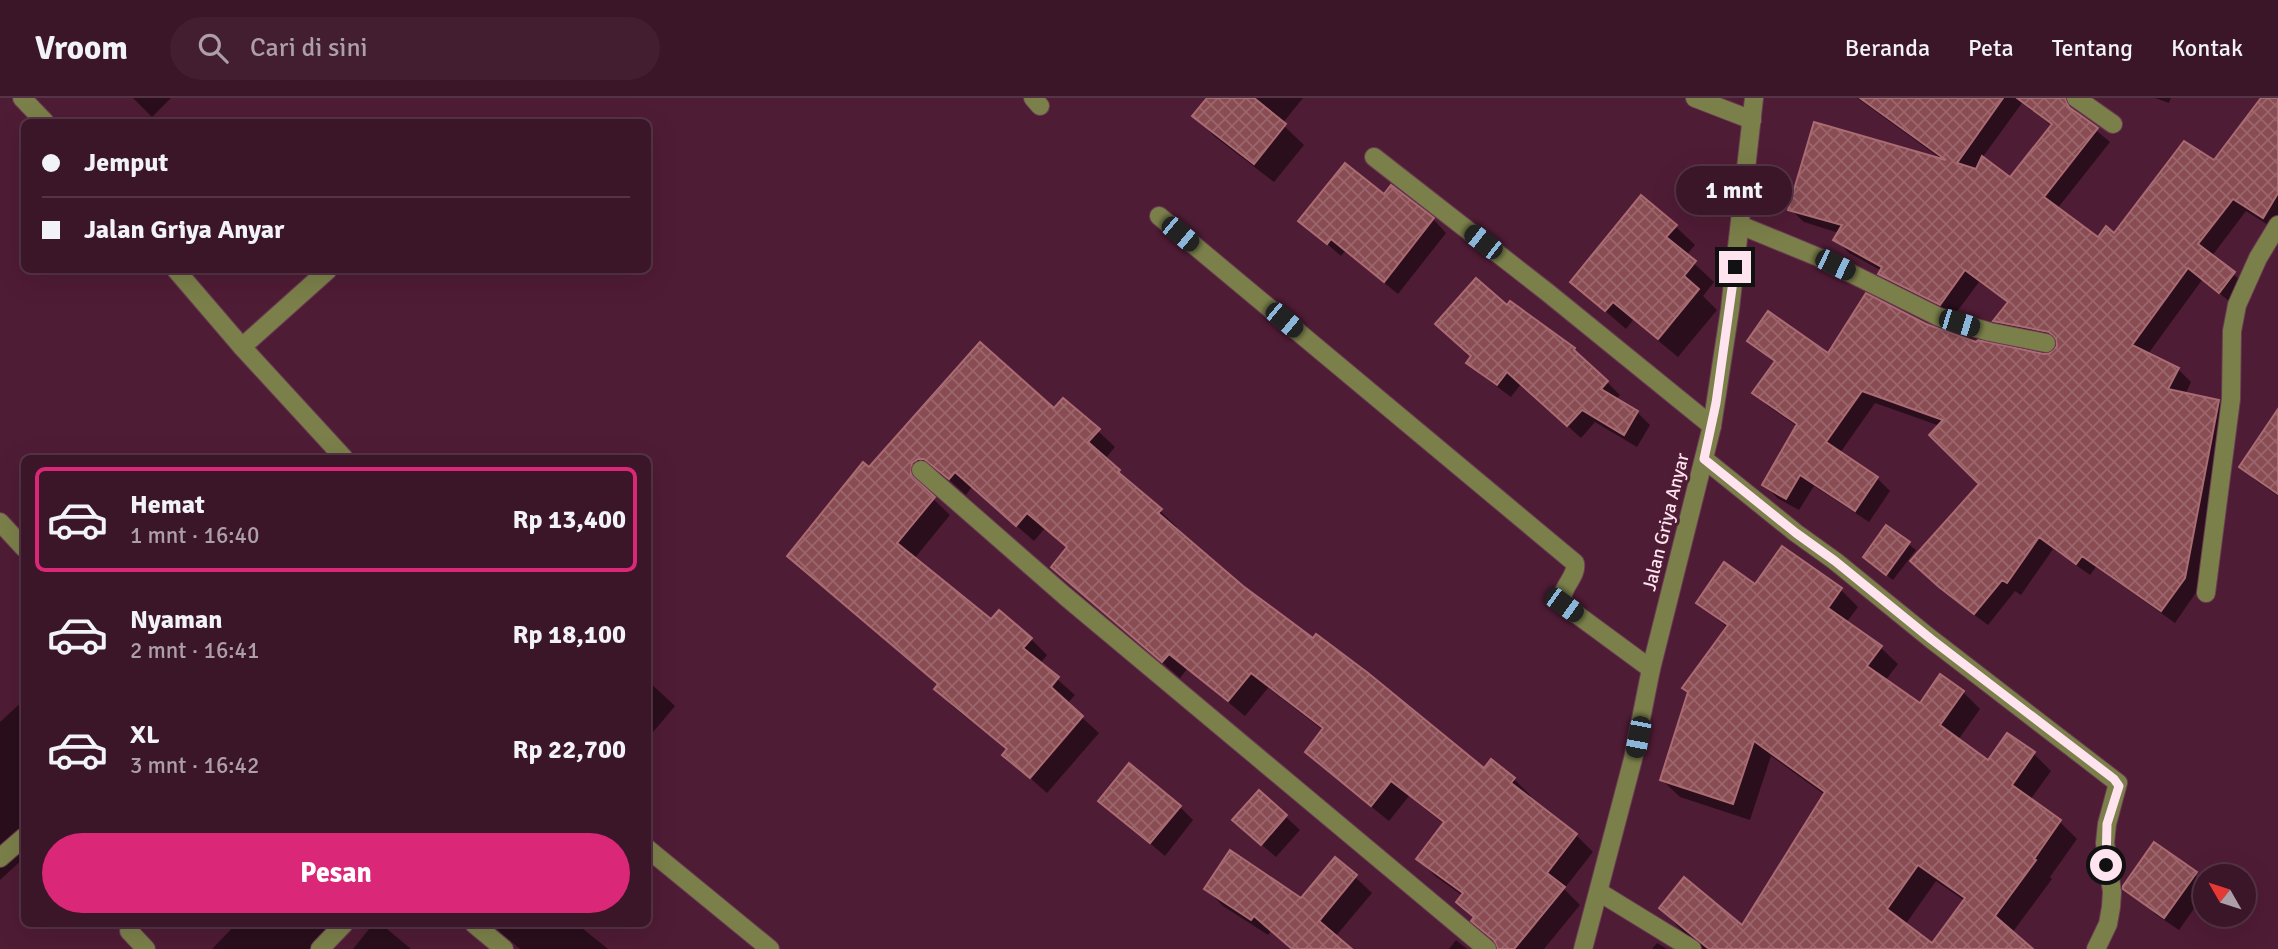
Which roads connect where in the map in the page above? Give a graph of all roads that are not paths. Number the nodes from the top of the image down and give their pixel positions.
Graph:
1 (22, 98) edge
2 (1695, 98) edge
3 (1754, 98) edge
4 (2076, 98) edge
5 (42, 119) edge
6 (1752, 120) junction
7 (2113, 124) dead end
8 (1374, 157) dead end
9 (1159, 216) dead end
10 (1740, 225) junction
11 (2278, 225) edge
12 (179, 273) edge
13 (325, 273) edge
14 (2046, 343) dead end
15 (242, 347) junction
16 (1712, 426) junction
17 (341, 455) edge
18 (1704, 459) junction
19 (921, 470) dead end
20 (0, 522) edge
21 (21, 545) edge
22 (2206, 593) dead end
23 (1651, 669) junction
24 (21, 840) edge
25 (651, 851) edge
26 (0, 858) edge
27 (1599, 892) junction
28 (341, 927) edge
29 (478, 927) edge
30 (129, 931) dead end
31 (146, 949) edge
32 (320, 949) edge
33 (504, 949) edge
34 (770, 949) edge
35 (1487, 949) edge
36 (1583, 949) edge
37 (1692, 949) edge
38 (2095, 949) edge

1 - 5 street
2 - 6 street
3 - 6 street, Jalan Griya Anyar
4 - 7 street
6 - 10 street, Jalan Griya Anyar
8 - 16 street
9 - 23 street
10 - 14 street
10 - 16 street, Jalan Griya Anyar
11 - 22 street
12 - 15 street
13 - 15 street
15 - 17 street
16 - 18 street, Jalan Griya Anyar
18 - 23 street, Jalan Griya Anyar
18 - 38 street
19 - 35 street
20 - 21 street
23 - 27 street, Jalan Griya Anyar
24 - 26 street
25 - 34 street
27 - 36 street, Jalan Griya Anyar
27 - 37 street
28 - 32 street
29 - 33 street
30 - 31 street

